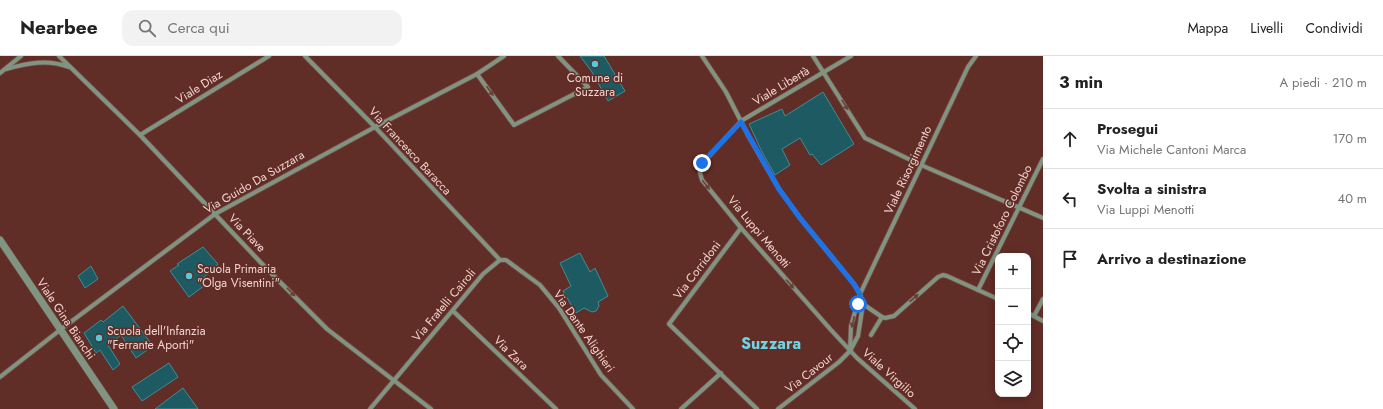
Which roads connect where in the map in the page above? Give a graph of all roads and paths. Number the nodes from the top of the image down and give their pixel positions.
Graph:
1 (21, 56) edge
2 (59, 56) edge
3 (269, 56) edge
4 (305, 56) edge
5 (504, 56) edge
6 (558, 56) edge
7 (702, 56) edge
8 (814, 56) edge
9 (851, 56) edge
10 (976, 56) edge
11 (71, 68) junction
12 (6, 69) junction
13 (824, 72) junction
14 (0, 73) edge
15 (477, 74) junction
16 (741, 122) junction
17 (375, 127) junction
18 (140, 135) junction
19 (1043, 158) edge
20 (921, 165) junction
21 (1020, 207) junction
22 (215, 214) junction
23 (1043, 218) edge
24 (741, 228) junction
25 (0, 240) edge
26 (500, 260) junction
27 (978, 290) junction
28 (860, 294) junction
29 (995, 298) edge
30 (1043, 299) edge
31 (863, 304) junction
32 (453, 311) junction
33 (1031, 314) edge
34 (1034, 316) junction
35 (882, 318) junction
36 (1043, 321) edge
37 (60, 330) junction
38 (871, 334) dead end
39 (850, 351) junction
40 (721, 373) junction
41 (0, 377) edge
42 (394, 381) junction
43 (114, 409) edge
44 (370, 409) edge
45 (431, 409) edge
46 (556, 409) edge
47 (633, 409) edge
48 (681, 409) edge
49 (757, 409) edge
50 (778, 409) edge
51 (915, 409) edge

1 - 12 street
2 - 11 street, Via Piave
3 - 18 street, Viale Diaz
4 - 17 street, Via Francesco Baracca
5 - 15 street, Via Guido Da Suzzara
15 -> 6 street
7 - 16 street
8 - 13 street
9 - 13 street, Viale Libertà
10 - 20 street, Viale Risorgimento
11 - 12 street
11 - 18 street, Via Piave
12 - 14 street
13 - 16 street, Viale Libertà
13 -> 20 street
15 - 17 street, Via Guido Da Suzzara
16 -> 24 street, Via Luppi Menotti
16 - 28 street
17 - 22 street, Via Guido Da Suzzara
17 - 26 street, Via Francesco Baracca
18 - 22 street, Via Piave
19 - 21 street, Via Cristoforo Colombo
20 - 21 street
20 - 28 street, Viale Risorgimento
21 - 23 street
21 - 27 street, Via Cristoforo Colombo
22 - 37 street, Via Guido Da Suzzara
22 -> 42 street, Via Piave
24 -> 39 street, Via Luppi Menotti
24 - 40 street, Via Corridoni
25 - 37 street, Viale Gina Bianchi
26 - 32 street, Via Fratelli Cairoli
26 - 47 street, Via Dante Alighieri
27 - 29 street
35 -> 27 street
28 - 31 street
28 -> 39 street, Viale Risorgimento
30 - 34 street
31 - 35 street
31 - 39 street
32 - 42 street, Via Fratelli Cairoli
32 - 46 street, Via Zara
33 - 34 street
34 - 36 street
35 - 38 street
37 - 41 street, Via Guido Da Suzzara
37 - 43 street, Viale Gina Bianchi
39 - 50 street, Via Cavour
39 - 51 street, Viale Virgilio
40 - 48 street
40 - 49 street
42 - 44 street, Via Fratelli Cairoli
42 - 45 street, Via Piave

